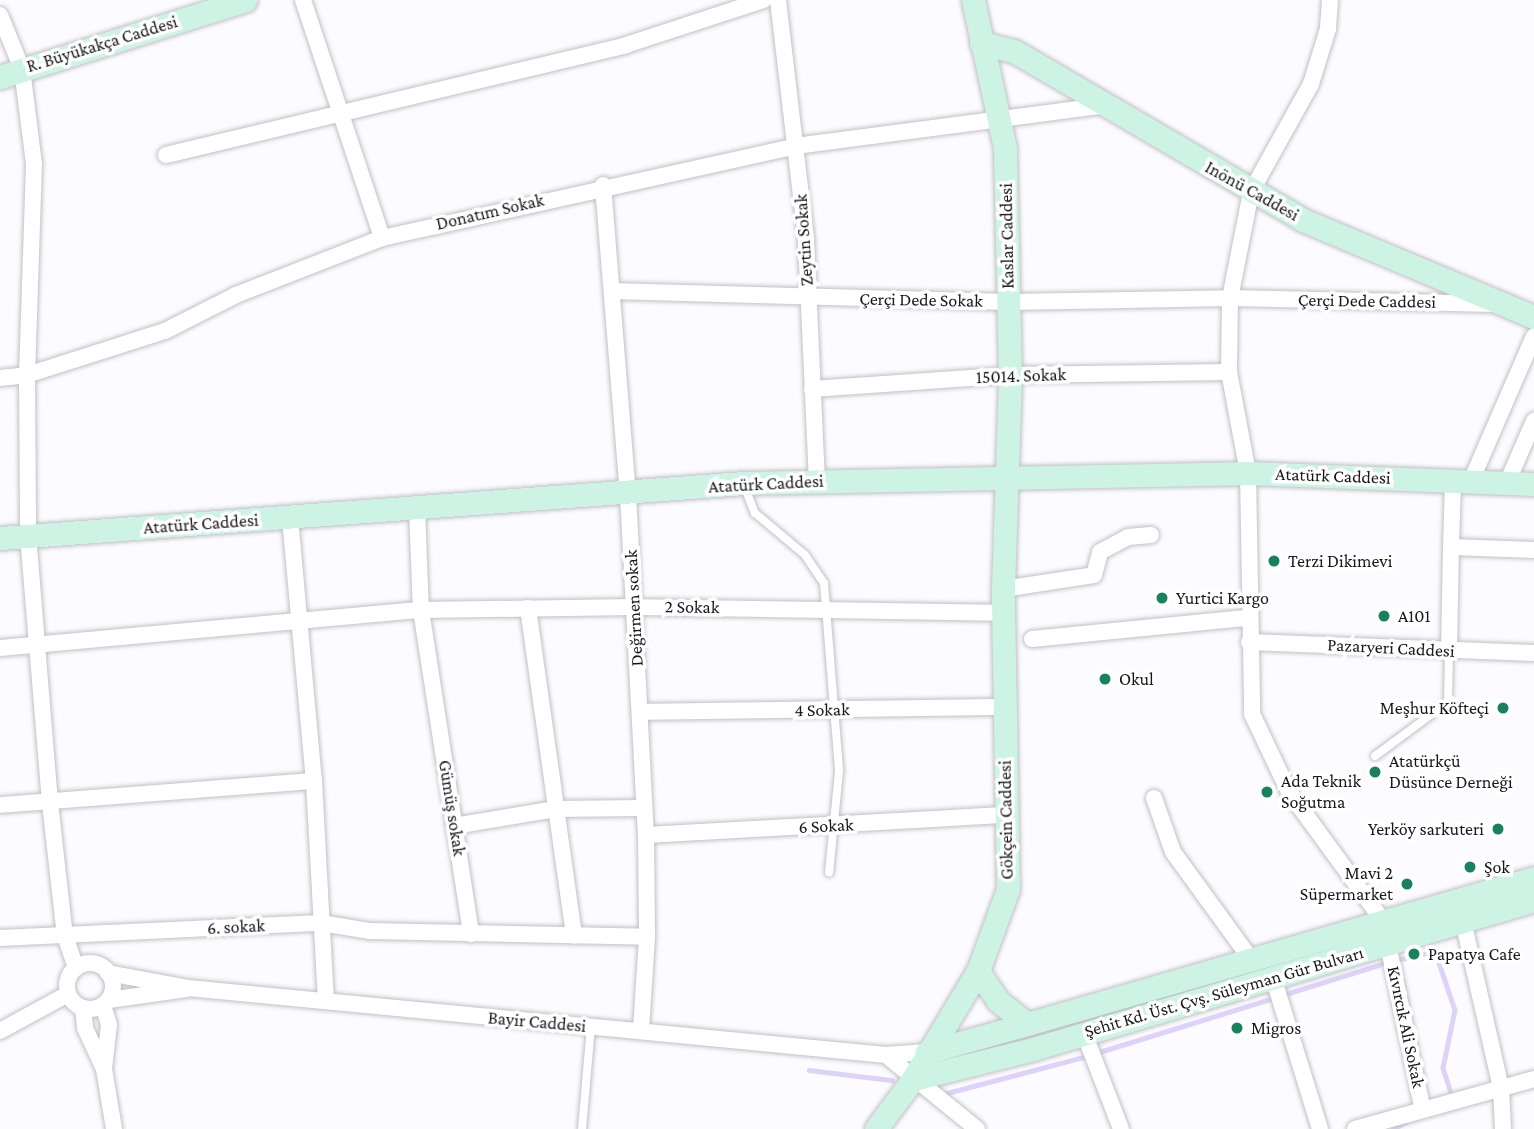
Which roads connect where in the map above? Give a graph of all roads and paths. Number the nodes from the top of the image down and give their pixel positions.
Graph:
1 (245, 0) edge
2 (303, 0) edge
3 (764, 0) edge
4 (778, 0) edge
5 (973, 0) edge
6 (1330, 0) edge
7 (0, 15) edge
8 (981, 43) junction
9 (11, 73) edge
10 (1106, 105) junction
11 (340, 116) junction
12 (999, 116) junction
13 (796, 146) junction
14 (166, 155) dead end
15 (603, 186) junction
16 (1251, 192) junction
17 (382, 238) junction
18 (612, 290) junction
19 (808, 298) junction
20 (1230, 298) junction
21 (1008, 302) junction
22 (1505, 305) junction
23 (1534, 317) edge
24 (1534, 336) edge
25 (1229, 372) junction
26 (1010, 375) junction
27 (27, 376) junction
28 (0, 378) edge
29 (813, 389) junction
30 (1534, 421) edge
31 (1248, 473) junction
32 (1007, 475) junction
33 (1462, 480) junction
34 (817, 481) junction
35 (1507, 482) junction
36 (743, 483) junction
37 (1534, 484) edge
38 (628, 494) junction
39 (416, 508) junction
40 (290, 518) junction
41 (28, 535) junction
42 (1151, 535) dead end
43 (0, 538) edge
44 (1451, 547) junction
45 (1534, 550) edge
46 (1003, 589) junction
47 (634, 607) junction
48 (528, 608) junction
49 (829, 609) junction
50 (421, 610) junction
51 (1003, 613) junction
52 (298, 618) junction
53 (1248, 618) junction
54 (1032, 639) dead end
55 (1249, 642) junction
56 (35, 645) junction
57 (0, 648) edge
58 (1449, 651) junction
59 (1534, 653) edge
60 (1004, 707) junction
61 (836, 709) junction
62 (640, 712) junction
63 (1375, 756) dead end
64 (314, 781) junction
65 (1154, 797) dead end
66 (50, 803) junction
67 (0, 805) edge
68 (645, 808) junction
69 (556, 809) junction
70 (1006, 815) junction
71 (836, 825) junction
72 (454, 826) junction
73 (646, 835) junction
74 (829, 873) dead end
75 (1534, 878) edge
76 (1534, 900) edge
77 (1461, 911) junction
78 (1383, 921) junction
79 (321, 923) junction
80 (471, 934) junction
81 (65, 936) junction
82 (574, 936) junction
83 (647, 937) junction
84 (0, 938) edge
85 (1392, 957) junction
86 (1250, 958) junction
87 (76, 968) junction
88 (978, 971) junction
89 (108, 972) junction
90 (1274, 982) junction
91 (188, 988) junction
92 (68, 994) junction
93 (106, 1002) junction
94 (326, 1002) junction
95 (83, 1008) junction
96 (1027, 1024) junction
97 (590, 1027) junction
98 (0, 1031) edge
99 (641, 1031) junction
100 (1086, 1039) junction
101 (927, 1052) junction
102 (886, 1055) junction
103 (104, 1069) junction
104 (912, 1079) junction
105 (1534, 1079) edge
106 (1501, 1088) junction
107 (1423, 1110) junction
108 (114, 1129) edge
109 (582, 1129) edge
110 (876, 1129) edge
111 (977, 1129) edge
112 (1121, 1129) edge
113 (1320, 1129) edge
114 (1355, 1129) edge
115 (1503, 1129) edge

1 - 9 street, R. Büyükakça Caddesi
2 - 11 street
3 - 11 street
4 - 13 street, Zeytin Sokak
5 - 8 street, Kaslar Caddesi
6 - 16 street, Kıvırcık Ali Sokak
7 - 9 street
8 - 10 street, Inönü Caddesi
8 - 12 street, Kaslar Caddesi
9 - 27 street
10 - 12 street, Donatım Sokak
10 - 16 street, Inönü Caddesi
11 - 14 street
11 - 17 street
12 - 13 street, Donatım Sokak
12 - 21 street, Kaslar Caddesi
13 - 15 street, Donatım Sokak
13 - 19 street, Zeytin Sokak
15 - 17 street, Donatım Sokak
15 - 18 street, Değirmen sokak
16 - 20 street, Kıvırcık Ali Sokak
16 - 22 street, Inönü Caddesi
17 - 27 street, Donatım Sokak
18 - 19 street, Çerçi Dede Sokak
18 - 38 street, Değirmen sokak
19 - 21 street, Çerçi Dede Sokak
19 - 29 street, Zeytin Sokak
20 - 21 street, Çerçi Dede Sokak
20 - 22 street, Çerçi Dede Caddesi
20 - 25 street, Kıvırcık Ali Sokak
21 - 26 street, Kaslar Caddesi
22 - 23 street, Inönü Caddesi
24 - 33 street
25 - 26 street, 15014. Sokak
25 - 31 street, Kıvırcık Ali Sokak
26 - 29 street, 15014. Sokak
26 - 32 street, Kaslar Caddesi
27 - 28 street, Donatım Sokak
27 - 41 street
29 - 34 street, Zeytin Sokak
30 - 35 street
31 - 32 street, Atatürk Caddesi
31 - 33 street, Atatürk Caddesi
31 - 53 street, Kıvırcık Ali Sokak
32 - 34 street, Atatürk Caddesi
32 - 46 street, Gökçein Caddesi
33 - 35 street, Atatürk Caddesi
33 - 44 street
34 - 36 street, Atatürk Caddesi
35 - 37 street, Atatürk Caddesi
36 - 38 street, Atatürk Caddesi
36 - 49 lane
38 - 39 street, Atatürk Caddesi
38 - 47 street, Değirmen sokak
39 - 40 street, Atatürk Caddesi
39 - 50 street, Gümüş sokak
40 - 41 street, Atatürk Caddesi
40 - 52 street
41 - 43 street, Atatürk Caddesi
41 - 56 street
42 - 46 street
44 - 45 street
44 - 58 street
46 - 51 street, Gökçein Caddesi
47 - 48 street, 2 Sokak
47 - 49 street, 2 Sokak
47 - 62 street, Değirmen sokak
48 - 50 street, 2 Sokak
48 - 69 street
49 - 51 street, 2 Sokak
49 - 61 lane
50 - 52 street, 2 Sokak
50 - 72 street, Gümüş sokak
51 - 60 street, Gökçein Caddesi
52 - 56 street, 2 Sokak
52 - 64 street
53 - 54 street
53 - 55 street, Kıvırcık Ali Sokak
55 - 58 street, Pazaryeri Caddesi
55 - 78 street, Kıvırcık Ali Sokak
56 - 57 street, 2 Sokak
56 - 66 street
58 - 59 street, Pazaryeri Caddesi
58 - 63 lane
60 - 61 street, 4 Sokak
60 - 70 street, Gökçein Caddesi
61 - 62 street, 4 Sokak
61 - 71 lane
62 - 68 street, Değirmen sokak
64 - 66 street
64 - 79 street
65 - 86 street
66 - 67 street
66 - 81 street
68 - 69 street
68 - 73 street, Değirmen sokak
69 - 72 street
69 - 82 street
70 - 71 street, 6 Sokak
70 - 88 street, Gökçein Caddesi
71 - 73 street, 6 Sokak
71 - 74 lane
72 - 80 street, Gümüş sokak
73 - 83 street, Değirmen sokak
75 - 77 street, Şehit Kd. Üst. Çvş. Süleyman Gür Bulvarı
76 - 77 street, Şehit Kd. Üst. Çvş. Süleyman Gür Bulvarı
77 - 78 street, Şehit Kd. Üst. Çvş. Süleyman Gür Bulvarı
77 - 85 street, Şehit Kd. Üst. Çvş. Süleyman Gür Bulvarı
77 - 106 street
78 - 85 street, Kıvırcık Ali Sokak
78 - 86 street, Şehit Kd. Üst. Çvş. Süleyman Gür Bulvarı
79 - 80 street, 6. sokak
79 - 81 street, 6. sokak
79 - 94 street
80 - 82 street
81 - 84 street, 6. sokak
81 - 87 street
82 - 83 street
83 - 99 street, Değirmen sokak
85 - 90 street, Şehit Kd. Üst. Çvş. Süleyman Gür Bulvarı
85 - 107 street, Kıvırcık Ali Sokak
86 - 96 street, Şehit Kd. Üst. Çvş. Süleyman Gür Bulvarı
87 - 89 street
87 - 92 street
88 - 96 street
88 - 101 street, Gökçein Caddesi
89 - 91 street, Bayir Caddesi
89 - 93 street
90 - 100 street, Şehit Kd. Üst. Çvş. Süleyman Gür Bulvarı
90 - 113 street
91 - 93 street, Bayir Caddesi
91 - 94 street, Bayir Caddesi
92 - 95 street
92 - 98 street
93 - 95 street
93 - 103 street
94 - 97 street, Bayir Caddesi
95 - 103 street
96 - 101 street, Şehit Kd. Üst. Çvş. Süleyman Gür Bulvarı
97 - 99 street, Bayir Caddesi
97 - 109 lane
99 - 102 street, Bayir Caddesi
100 - 104 street, Şehit Kd. Üst. Çvş. Süleyman Gür Bulvarı
100 - 112 street
101 - 102 street, Bayir Caddesi
101 - 104 street, Gökçein Caddesi
102 - 104 street
103 - 108 street
104 - 110 street, Gökçein Caddesi
104 - 111 street
105 - 106 street
106 - 107 street
106 - 115 street
107 - 114 street

